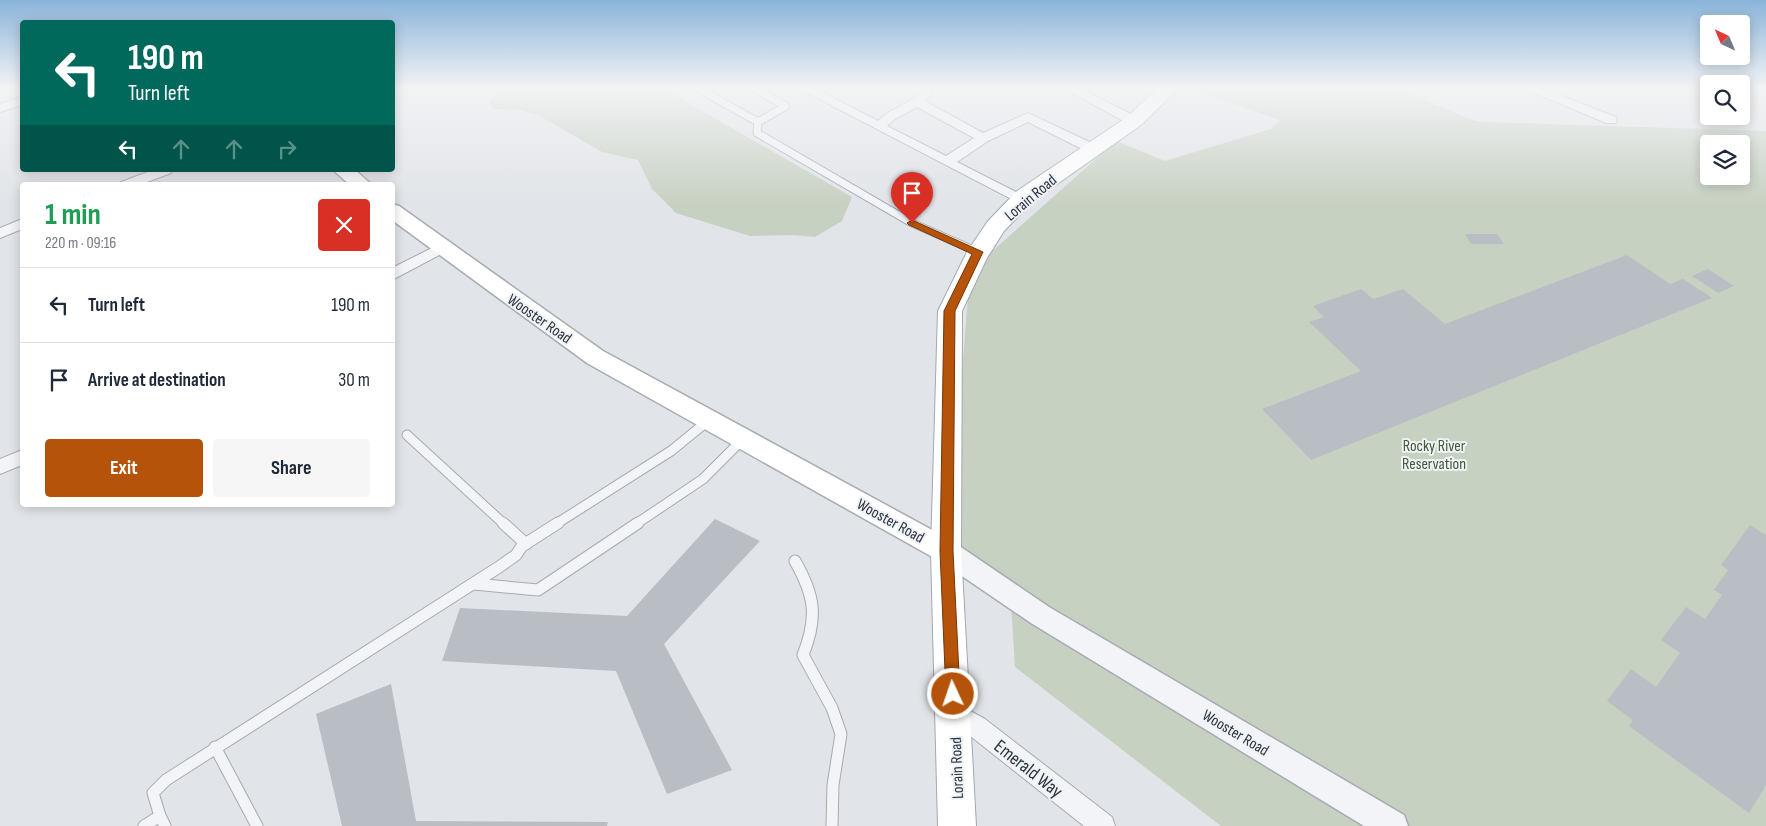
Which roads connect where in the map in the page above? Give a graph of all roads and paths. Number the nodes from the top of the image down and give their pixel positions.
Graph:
1 (758, 127) edge
2 (879, 127) edge
3 (966, 127) edge
4 (1008, 127) edge
5 (1047, 127) edge
6 (1126, 127) edge
7 (984, 138) junction
8 (1093, 149) junction
9 (947, 162) junction
10 (161, 172) edge
11 (346, 172) edge
12 (134, 182) edge
13 (358, 182) edge
14 (1021, 200) junction
15 (395, 212) edge
16 (20, 225) edge
17 (0, 232) edge
18 (442, 248) junction
19 (978, 252) junction
20 (395, 273) edge
21 (709, 420) junction
22 (407, 435) dead end
23 (743, 438) junction
24 (20, 457) edge
25 (0, 467) edge
26 (526, 544) junction
27 (946, 551) junction
28 (796, 561) dead end
29 (474, 584) junction
30 (954, 713) junction
31 (215, 748) junction
32 (162, 821) edge
33 (144, 826) edge
34 (257, 826) edge
35 (832, 826) edge
36 (957, 826) edge
37 (1103, 826) edge
38 (1393, 826) edge

1 - 19 lane
2 - 9 street
3 - 7 street
4 - 7 street
5 - 8 street
6 - 8 main road, Lorain Road
7 - 9 street
8 - 14 main road, Lorain Road
9 - 14 street
10 - 12 street
11 - 13 main road
14 - 19 main road, Lorain Road
15 - 18 main road, Wooster Road
16 - 17 street
18 - 20 street
18 - 21 main road, Wooster Road
19 - 27 main road, Lorain Road
21 - 23 main road, Wooster Road
21 - 26 lane
22 - 26 lane
23 - 27 main road, Wooster Road
23 - 29 lane
24 - 25 street
26 - 29 lane
27 - 30 main road, Lorain Road
27 - 38 street, Wooster Road
28 - 35 lane
29 - 31 lane
30 - 36 main road, Lorain Road
30 - 37 street, Emerald Way
31 - 32 lane
31 - 34 lane
32 - 33 lane

